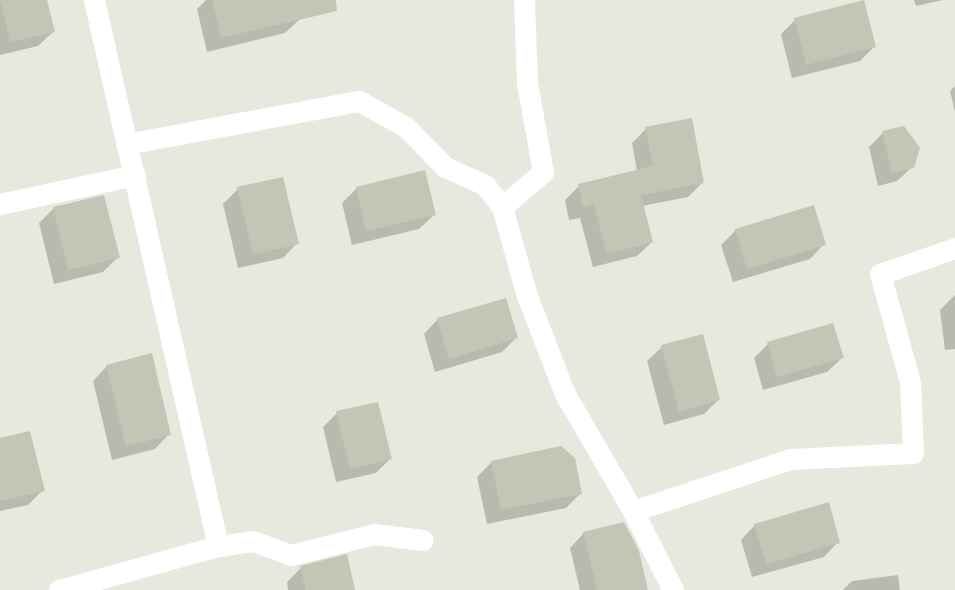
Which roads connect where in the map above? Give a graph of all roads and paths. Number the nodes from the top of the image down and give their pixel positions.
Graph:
1 (94, 0) edge
2 (524, 0) edge
3 (126, 144) junction
4 (135, 175) junction
5 (0, 204) edge
6 (502, 207) junction
7 (955, 248) edge
8 (633, 511) junction
9 (423, 540) dead end
10 (218, 546) junction
11 (59, 590) edge
12 (673, 590) edge

1 - 3 street
2 - 6 street
3 - 4 street
3 - 6 street
4 - 5 street
4 - 10 street
6 - 8 street
7 - 8 street
8 - 12 street
9 - 10 street
10 - 11 street

